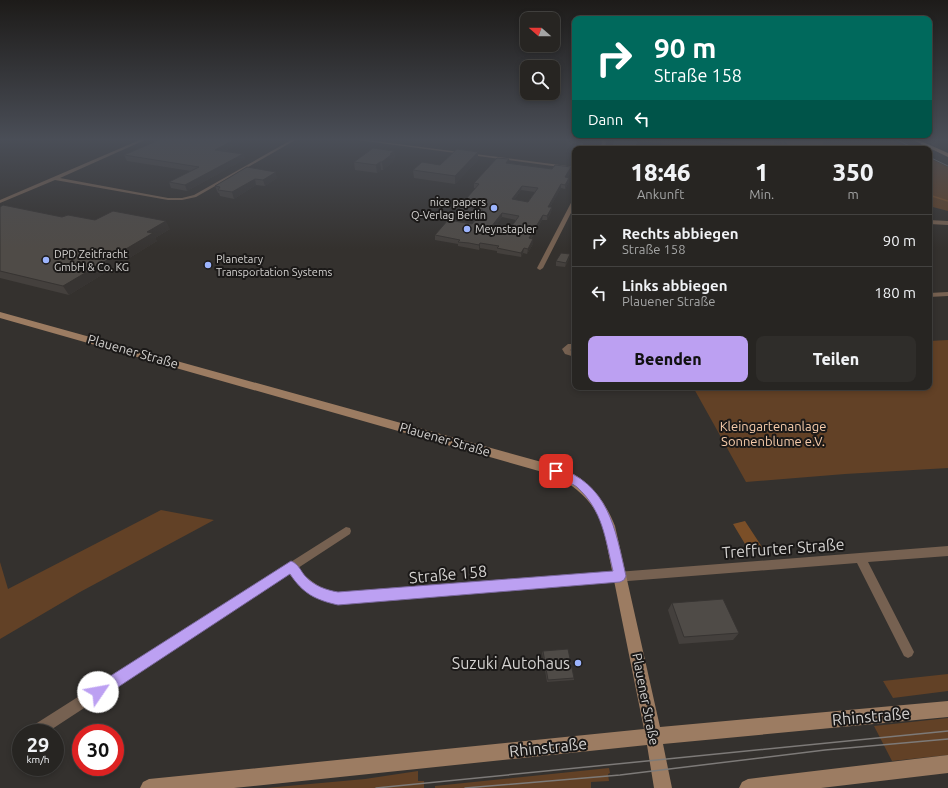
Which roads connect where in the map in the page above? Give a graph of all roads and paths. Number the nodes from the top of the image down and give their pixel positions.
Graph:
1 (59, 176) edge
2 (231, 176) edge
3 (54, 178) junction
4 (0, 202) edge
5 (572, 206) edge
6 (932, 222) edge
7 (948, 223) edge
8 (540, 268) dead end
9 (948, 294) edge
10 (932, 295) edge
11 (0, 315) edge
12 (572, 346) edge
13 (572, 354) edge
14 (346, 531) dead end
15 (948, 551) edge
16 (860, 558) junction
17 (291, 567) junction
18 (620, 576) junction
19 (908, 652) dead end
20 (948, 709) edge
21 (48, 724) edge
22 (653, 736) junction
23 (948, 764) edge
24 (149, 788) edge
25 (663, 788) edge
26 (748, 788) edge

1 - 3 street
2 - 3 street
3 - 4 street
5 - 8 street
6 - 7 street
9 - 10 street
11 - 18 street, Plauener Straße
12 - 13 street
14 - 17 street
15 - 16 street, Treffurter Straße
16 - 18 street, Treffurter Straße
16 - 19 street
17 - 18 street, Straße 158
17 - 21 street
18 - 22 street, Plauener Straße
20 - 22 street, Rhinstraße
22 - 24 street, Rhinstraße
22 - 25 street, Plauener Straße
23 - 26 street

